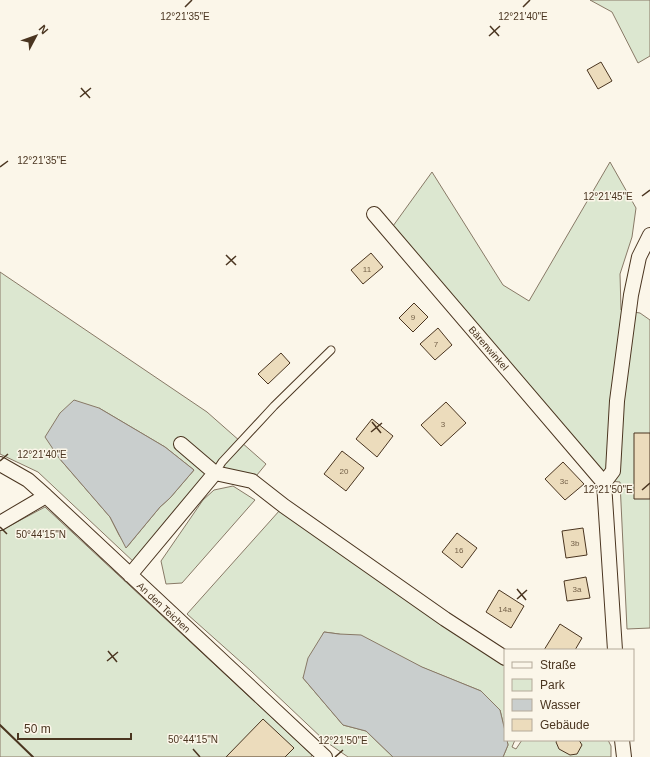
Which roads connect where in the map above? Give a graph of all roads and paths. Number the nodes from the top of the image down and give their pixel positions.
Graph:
1 (374, 214) dead end
2 (650, 235) edge
3 (331, 350) dead end
4 (181, 444) dead end
5 (0, 464) edge
6 (215, 473) junction
7 (604, 483) junction
8 (46, 496) junction
9 (0, 523) edge
10 (130, 575) junction
11 (615, 649) edge
12 (504, 657) edge
13 (622, 741) edge
14 (325, 757) edge
15 (624, 757) edge

1 - 7 street, Bärenwinkel
2 - 7 street
3 - 6 lane
4 - 6 street
5 - 8 street, An den Teichen
6 - 10 street
6 - 12 street
7 - 11 street
8 - 9 street
8 - 10 street, An den Teichen
10 - 14 street, An den Teichen
13 - 15 street

